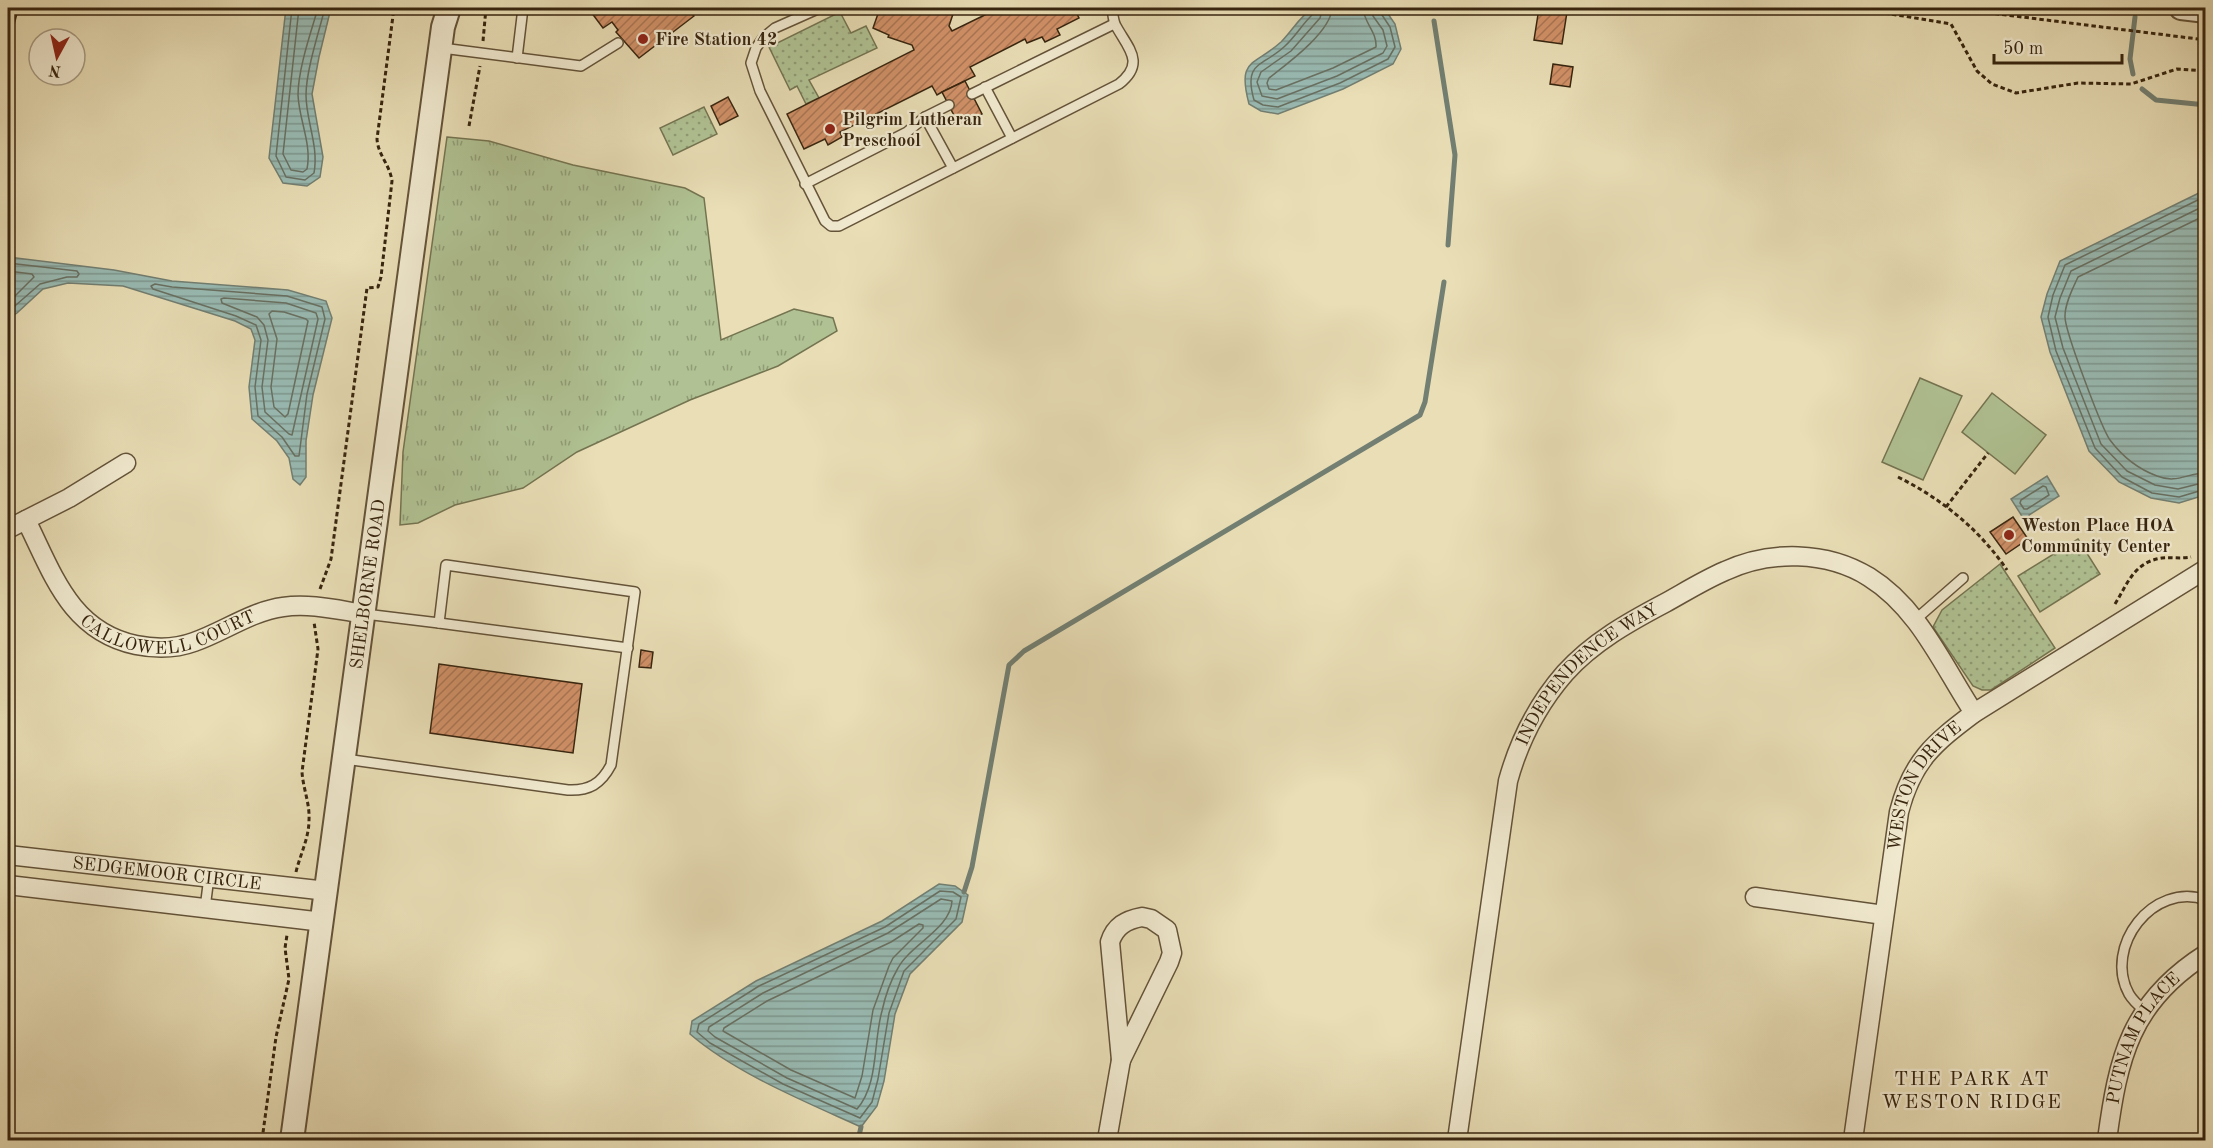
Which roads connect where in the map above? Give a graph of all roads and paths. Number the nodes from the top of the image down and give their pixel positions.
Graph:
1 (394, 8) edge
2 (523, 8) edge
3 (820, 8) edge
4 (1112, 8) edge
5 (1855, 8) edge
6 (1950, 8) edge
7 (2181, 8) edge
8 (2205, 11) edge
9 (444, 22) edge
10 (1114, 24) junction
11 (2205, 40) edge
12 (618, 43) dead end
13 (517, 58) junction
14 (2205, 71) edge
15 (985, 87) junction
16 (972, 94) dead end
17 (949, 105) dead end
18 (925, 117) junction
19 (1012, 138) junction
20 (953, 168) junction
21 (805, 183) junction
22 (1988, 453) dead end
23 (126, 463) dead end
24 (1898, 477) dead end
25 (1946, 507) junction
26 (26, 520) junction
27 (8, 529) edge
28 (2200, 562) edge
29 (2007, 570) dead end
30 (1963, 578) dead end
31 (319, 591) dead end
32 (2110, 609) dead end
33 (365, 614) junction
34 (1915, 620) junction
35 (439, 623) junction
36 (313, 624) dead end
37 (628, 648) junction
38 (1974, 713) junction
39 (345, 759) junction
40 (8, 855) edge
41 (295, 876) dead end
42 (209, 877) junction
43 (8, 885) edge
44 (327, 891) junction
45 (1755, 897) dead end
46 (2205, 900) edge
47 (206, 908) junction
48 (1884, 915) junction
49 (322, 921) junction
50 (288, 928) dead end
51 (2205, 954) edge
52 (2145, 1011) junction
53 (1121, 1060) junction
54 (262, 1140) edge
55 (292, 1140) edge
56 (1107, 1140) edge
57 (1457, 1140) edge
58 (1853, 1140) edge
59 (2107, 1140) edge

1 - 31 path
2 - 13 lane
3 - 21 lane
4 - 10 lane
5 - 14 path
6 - 11 path
7 - 8 street
9 - 13 lane
9 - 33 street, SHELBORNE ROAD
10 - 15 lane
10 - 19 lane
12 - 13 lane
15 - 16 lane
15 - 19 lane
17 - 18 lane
18 - 20 lane
18 - 21 lane
19 - 20 lane
20 - 21 lane
22 - 25 path
23 - 26 street
24 - 25 path
25 - 29 path
26 - 27 street
26 - 33 street, CALLOWELL COURT
28 - 32 path
28 - 38 street, WESTON DRIVE
30 - 34 lane
33 - 35 lane
33 - 39 street, SHELBORNE ROAD
34 - 38 street, INDEPENDENCE WAY
34 - 57 street, INDEPENDENCE WAY
35 - 37 lane
35 - 37 lane
36 - 41 path
37 - 39 lane
38 - 48 street, WESTON DRIVE
39 - 44 street, SHELBORNE ROAD
40 - 42 street, SEDGEMOOR CIRCLE
42 - 44 street, SEDGEMOOR CIRCLE
42 - 47 lane
43 - 47 street, SEDGEMOOR CIRCLE
44 - 49 street, SHELBORNE ROAD
45 - 48 street
46 - 52 lane
47 - 49 street, SEDGEMOOR CIRCLE
48 - 58 street, WESTON DRIVE
49 - 55 street, SHELBORNE ROAD
50 - 54 path
51 - 52 street, PUTNAM PLACE
52 - 59 street, PUTNAM PLACE
53 - 53 street
53 - 56 street

